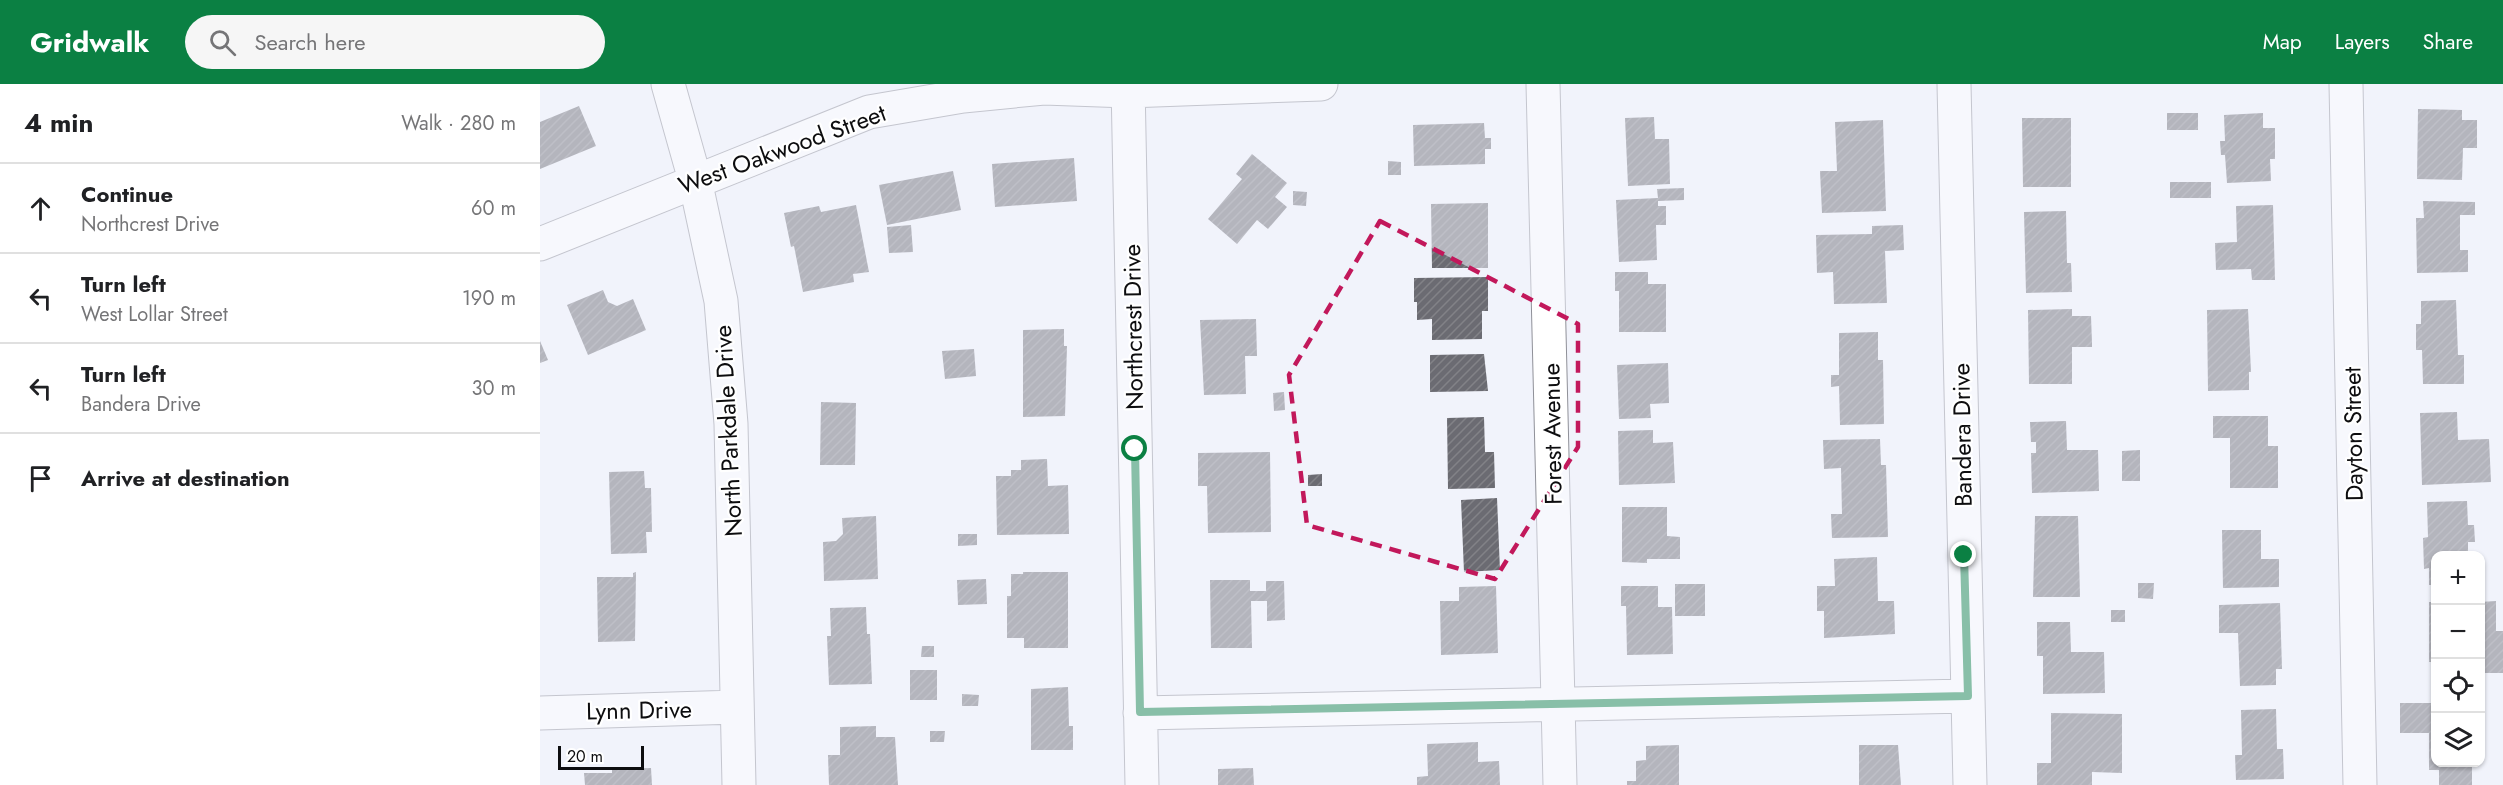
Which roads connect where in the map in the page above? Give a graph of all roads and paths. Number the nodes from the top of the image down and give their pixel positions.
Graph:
1 (668, 84) edge
2 (1322, 84) edge
3 (1543, 84) edge
4 (1953, 84) edge
5 (2346, 84) edge
6 (1128, 87) edge
7 (696, 180) junction
8 (540, 244) edge
9 (1968, 696) junction
10 (1558, 704) junction
11 (737, 707) junction
12 (1140, 712) junction
13 (540, 713) edge
14 (739, 785) edge
15 (1142, 785) edge
16 (1560, 785) edge
17 (1970, 785) edge
18 (2360, 785) edge

1 - 7 street, North Parkdale Drive
2 - 6 street, West Oakwood Street
3 - 10 street, Forest Avenue
4 - 9 street, Bandera Drive
5 - 18 street, Dayton Street
6 - 7 street, West Oakwood Street
6 - 12 street, Northcrest Drive
7 - 8 street, West Oakwood Street
7 - 11 street, North Parkdale Drive
9 - 10 street
9 - 17 street, Bandera Drive
10 - 12 street
10 - 16 street, Forest Avenue
11 - 13 street, Lynn Drive
11 - 14 street, North Parkdale Drive
12 - 15 street, Northcrest Drive

